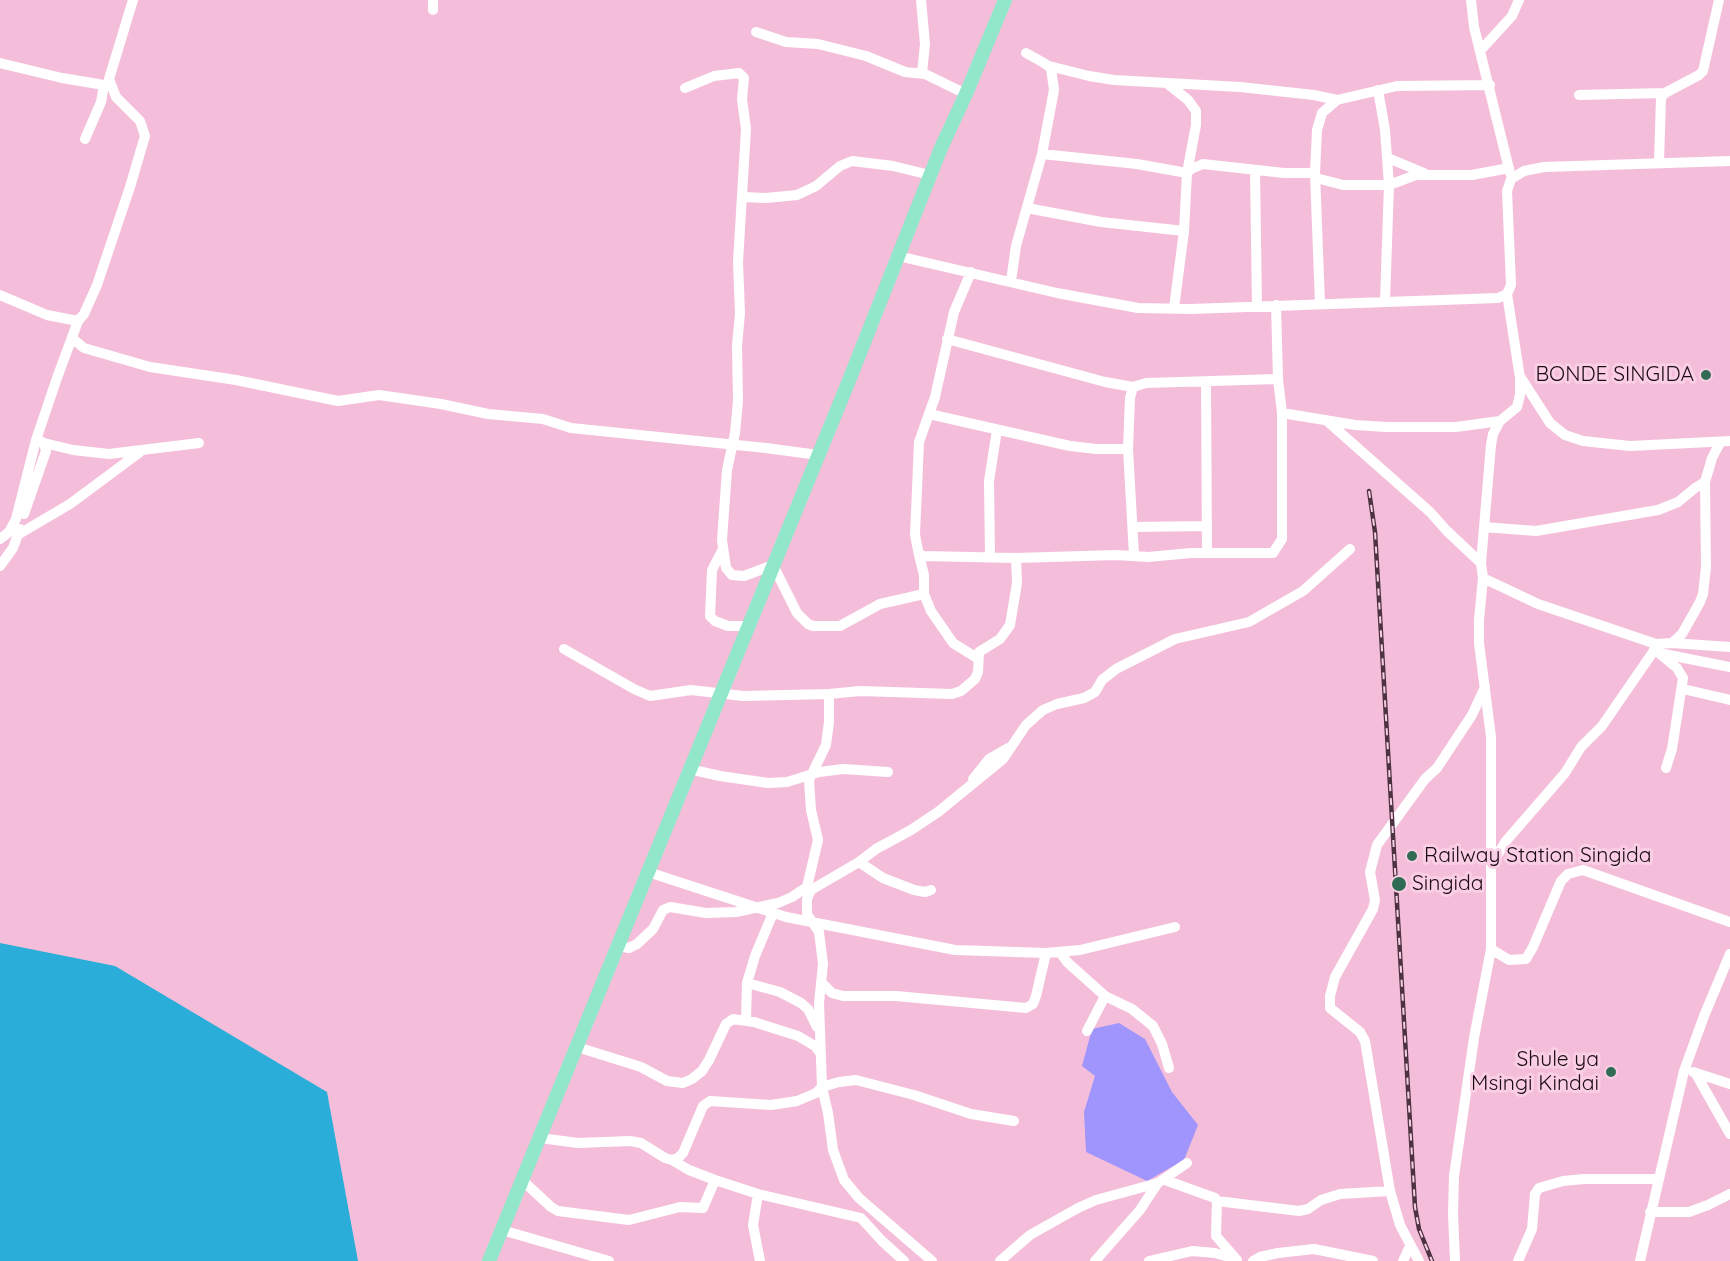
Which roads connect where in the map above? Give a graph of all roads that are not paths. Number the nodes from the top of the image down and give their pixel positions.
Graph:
1 (133, 0) edge
2 (921, 0) edge
3 (1005, 0) edge
4 (1471, 0) edge
5 (1519, 0) edge
6 (1719, 0) edge
7 (756, 32) dead end
8 (1480, 51) junction
9 (1026, 53) dead end
10 (0, 63) edge
11 (1049, 66) junction
12 (922, 73) junction
13 (1165, 83) junction
14 (107, 85) junction
15 (1490, 85) junction
16 (685, 88) dead end
17 (1378, 90) junction
18 (1665, 93) junction
19 (966, 94) junction
20 (1579, 95) dead end
21 (1337, 100) junction
22 (85, 139) dead end
23 (1042, 154) junction
24 (1388, 158) junction
25 (1730, 161) edge
26 (1659, 162) junction
27 (1255, 171) junction
28 (1187, 173) junction
29 (1427, 174) junction
30 (1510, 174) junction
31 (930, 175) junction
32 (1316, 175) junction
33 (1389, 185) junction
34 (742, 197) junction
35 (1027, 208) junction
36 (1184, 231) junction
37 (897, 256) junction
38 (971, 272) junction
39 (1011, 281) junction
40 (1507, 294) junction
41 (0, 295) edge
42 (1385, 301) junction
43 (1320, 304) junction
44 (1276, 305) junction
45 (1257, 306) junction
46 (1174, 308) junction
47 (78, 321) junction
48 (72, 338) junction
49 (947, 339) junction
50 (1521, 378) junction
51 (1278, 379) junction
52 (1206, 382) junction
53 (1133, 387) junction
54 (1282, 413) junction
55 (929, 414) junction
56 (1326, 419) junction
57 (1500, 422) junction
58 (997, 430) junction
59 (40, 441) junction
60 (1725, 442) edge
61 (199, 443) dead end
62 (733, 444) junction
63 (1128, 449) junction
64 (141, 451) junction
65 (818, 455) junction
66 (1705, 483) junction
67 (1207, 526) junction
68 (1484, 526) junction
69 (1133, 527) junction
70 (19, 534) junction
71 (0, 539) edge
72 (723, 549) junction
73 (1350, 549) dead end
74 (1207, 553) junction
75 (919, 555) junction
76 (1134, 555) junction
77 (990, 556) junction
78 (1016, 558) junction
79 (1481, 562) junction
80 (0, 566) edge
81 (773, 566) junction
82 (1483, 578) junction
83 (924, 594) junction
84 (748, 626) junction
85 (1672, 643) junction
86 (1730, 647) edge
87 (564, 649) dead end
88 (1656, 650) junction
89 (977, 657) junction
90 (1730, 667) edge
91 (1485, 686) junction
92 (1683, 689) junction
93 (721, 693) junction
94 (829, 694) junction
95 (1730, 700) edge
96 (1666, 768) dead end
97 (689, 769) junction
98 (888, 772) dead end
99 (811, 775) junction
100 (859, 862) junction
101 (1492, 862) junction
102 (648, 872) junction
103 (931, 890) dead end
104 (757, 908) junction
105 (773, 913) junction
106 (810, 921) junction
107 (1730, 922) edge
108 (1175, 927) dead end
109 (618, 946) junction
110 (1491, 949) junction
111 (1060, 952) junction
112 (1046, 953) junction
113 (1730, 954) edge
114 (821, 982) junction
115 (747, 983) junction
116 (1105, 996) junction
117 (746, 1020) junction
118 (1087, 1031) dead end
119 (821, 1038) junction
120 (577, 1047) junction
121 (821, 1054) junction
122 (1169, 1068) dead end
123 (1685, 1069) junction
124 (1696, 1074) junction
125 (1730, 1084) edge
126 (822, 1087) junction
127 (1014, 1121) dead end
128 (1730, 1134) edge
129 (540, 1138) junction
130 (672, 1160) junction
131 (1187, 1163) dead end
132 (1658, 1179) junction
133 (522, 1180) junction
134 (715, 1180) junction
135 (1161, 1182) junction
136 (1390, 1191) junction
137 (758, 1194) junction
138 (1730, 1194) edge
139 (1217, 1201) junction
140 (1650, 1212) junction
141 (502, 1230) junction
142 (1410, 1246) junction
143 (1238, 1260) edge
144 (489, 1261) edge
145 (609, 1261) edge
146 (760, 1261) edge
147 (904, 1261) edge
148 (932, 1261) edge
149 (1000, 1261) edge
150 (1095, 1261) edge
151 (1149, 1261) edge
152 (1253, 1261) edge
153 (1373, 1261) edge
154 (1403, 1261) edge
155 (1419, 1261) edge
156 (1455, 1261) edge
157 (1518, 1261) edge
158 (1640, 1261) edge

1 - 14 street
2 - 12 street
3 - 19 main road
4 - 8 street
5 - 8 street
6 - 18 street
7 - 12 street
8 - 15 street
9 - 11 street
10 - 14 street
11 - 13 street
11 - 23 street
12 - 19 street
13 - 21 street
13 - 28 street
14 - 22 street
14 - 47 street
15 - 17 street
15 - 30 street
16 - 34 street
17 - 21 street
17 - 24 street
18 - 20 street
18 - 26 street
19 - 31 main road
21 - 32 street
23 - 28 street
23 - 35 street
24 - 29 street
24 - 33 street
25 - 26 street
26 - 30 street
27 - 28 street
27 - 32 street
27 - 45 street
28 - 36 street
29 - 30 street
29 - 33 street
30 - 40 street
31 - 34 street
31 - 37 main road
32 - 33 street
32 - 43 street
33 - 42 street
34 - 62 street
35 - 36 street
35 - 39 street
36 - 46 street
37 - 38 street
37 - 65 main road
38 - 39 street
38 - 49 street
39 - 46 street
40 - 42 street
40 - 50 street
41 - 47 street
42 - 43 street
43 - 44 street
44 - 45 street
44 - 51 street
45 - 46 street
47 - 48 street
48 - 59 street
48 - 62 street
49 - 53 street
49 - 55 street
50 - 57 street
50 - 60 street
51 - 52 street
51 - 54 street
52 - 53 street
52 - 67 street
53 - 63 street
54 - 56 street
54 - 74 street
55 - 58 street
55 - 75 street
56 - 57 street
56 - 79 street
57 - 68 street
58 - 63 street
58 - 77 street
59 - 64 street
59 - 70 street
59 - 71 street
60 - 66 street
61 - 64 street
62 - 65 street
62 - 72 street
63 - 69 street
64 - 70 street
65 - 81 main road
66 - 68 street
66 - 85 street
67 - 69 street
67 - 74 street
68 - 79 street
69 - 76 street
70 - 80 street
72 - 81 street
72 - 84 street
73 - 100 street
74 - 76 street
75 - 77 street
75 - 83 street
76 - 78 street
77 - 78 street
78 - 89 street
79 - 82 street
81 - 83 street
81 - 84 main road
82 - 88 street
82 - 91 street
83 - 89 street
84 - 93 main road
85 - 86 street
85 - 88 street
87 - 93 street
88 - 90 street
88 - 92 street
88 - 101 street
89 - 94 street
91 - 101 street
91 - 136 street
92 - 95 street
92 - 96 street
93 - 94 street
93 - 97 main road
94 - 99 street
97 - 99 street
97 - 102 main road
98 - 99 street
99 - 104 street
100 - 103 street
100 - 106 street
101 - 110 street
102 - 104 street
102 - 109 main road
104 - 105 street
104 - 109 street
105 - 106 street
105 - 115 street
106 - 112 street
106 - 114 street
107 - 110 street
108 - 111 street
109 - 120 main road
110 - 156 street
111 - 112 street
111 - 116 street
112 - 114 street
113 - 123 street
114 - 119 street
115 - 117 street
115 - 119 street
116 - 118 street
116 - 122 street
117 - 120 street
117 - 121 street
119 - 121 street
120 - 129 main road
121 - 126 street
123 - 124 street
123 - 132 street
124 - 125 street
124 - 128 street
126 - 127 street
126 - 130 street
126 - 148 street
129 - 130 street
129 - 133 main road
130 - 134 street
131 - 135 street
132 - 140 street
132 - 157 street
133 - 134 street
133 - 141 main road
134 - 137 street
135 - 139 street
135 - 149 street
135 - 150 street
136 - 139 street
136 - 142 street
137 - 146 street
137 - 147 street
138 - 140 street
139 - 143 street
140 - 158 street
141 - 144 main road
141 - 145 street
142 - 154 street
142 - 155 street
143 - 151 street
152 - 153 street

